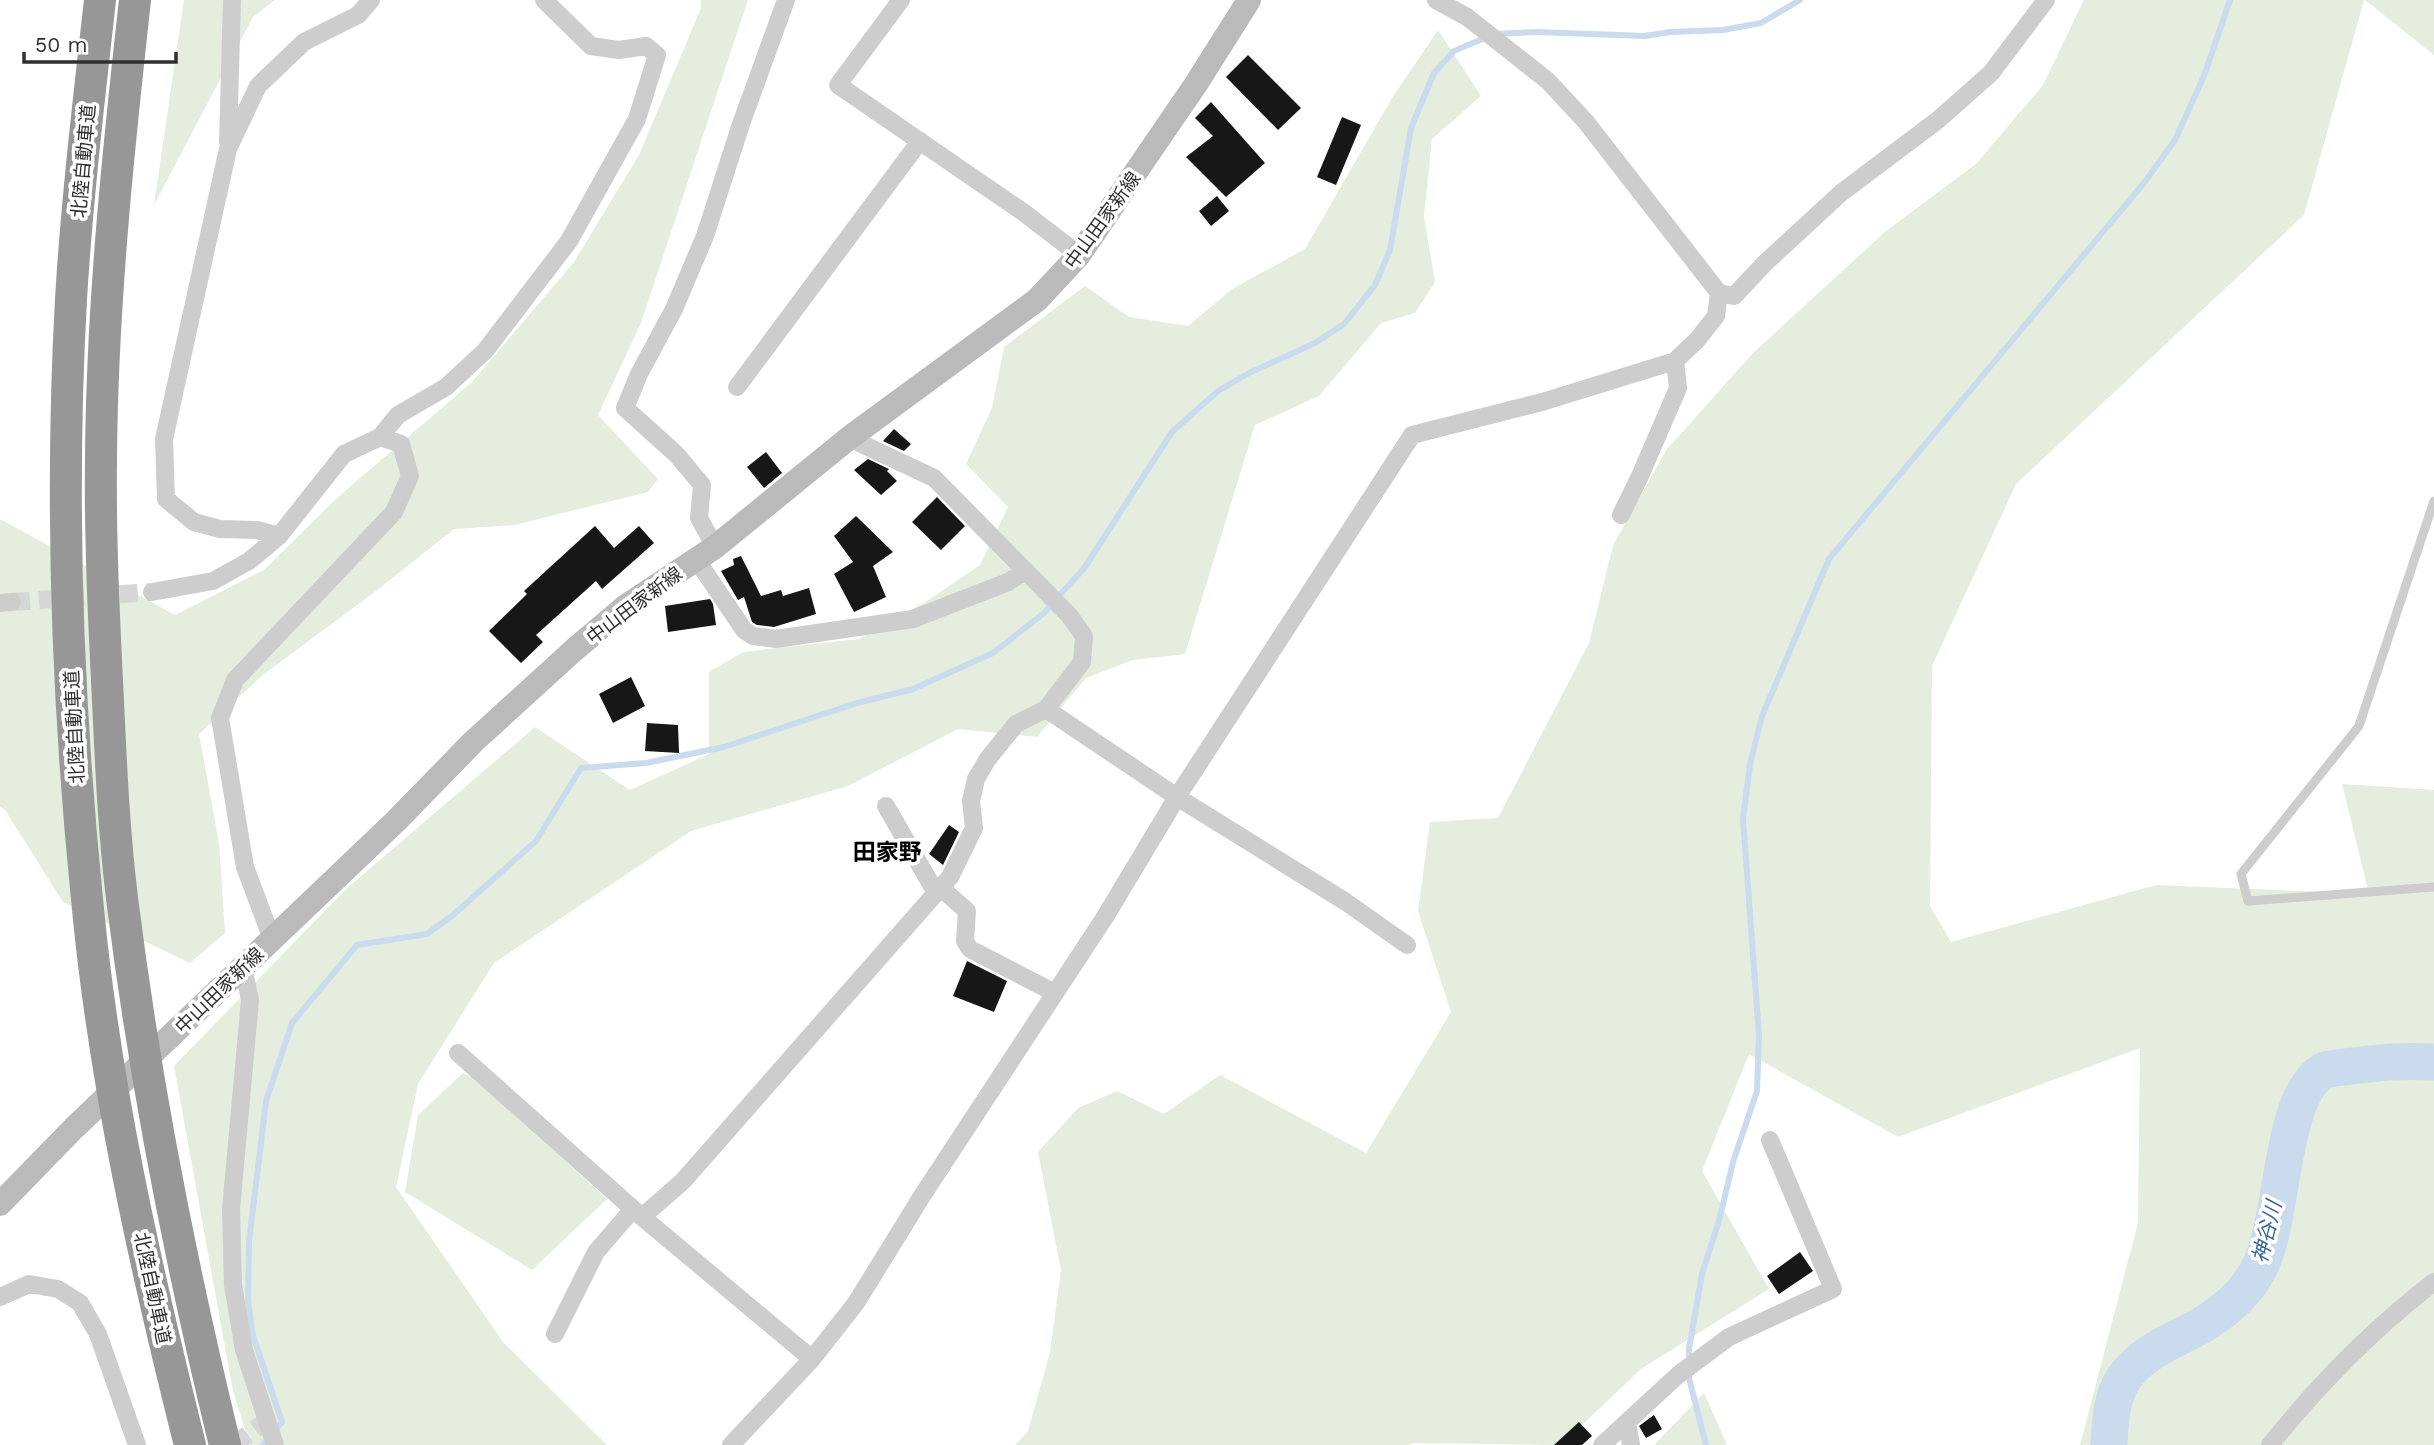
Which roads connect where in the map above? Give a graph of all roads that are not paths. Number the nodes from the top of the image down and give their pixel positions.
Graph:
1 (100, 0) edge
2 (135, 0) edge
3 (232, 0) edge
4 (371, 0) edge
5 (544, 0) edge
6 (786, 0) edge
7 (901, 0) edge
8 (1249, 0) edge
9 (1436, 0) edge
10 (2046, 0) edge
11 (1470, 8) edge
12 (920, 141) junction
13 (228, 149) junction
14 (1079, 256) junction
15 (1719, 293) junction
16 (1675, 361) junction
17 (737, 387) dead end
18 (380, 437) junction
19 (849, 438) junction
20 (2434, 500) edge
21 (1621, 515) dead end
22 (279, 536) junction
23 (705, 553) junction
24 (1025, 571) junction
25 (152, 592) tunnel mouth
26 (1046, 709) junction
27 (1177, 797) junction
28 (886, 806) dead end
29 (2434, 887) edge
30 (938, 891) junction
31 (272, 939) junction
32 (1407, 945) dead end
33 (243, 968) junction
34 (1055, 993) junction
35 (458, 1052) dead end
36 (1770, 1140) dead end
37 (0, 1204) edge
38 (638, 1213) junction
39 (2434, 1282) edge
40 (0, 1297) edge
41 (555, 1334) dead end
42 (813, 1359) junction
43 (1628, 1422) junction
44 (136, 1445) edge
45 (190, 1445) edge
46 (225, 1445) edge
47 (275, 1445) edge
48 (731, 1445) edge
49 (1602, 1445) edge
50 (1631, 1445) edge
51 (2270, 1445) edge

1 - 45 highway, 北陸自動車道
2 - 46 highway, 北陸自動車道
3 - 13 street
4 - 13 street
5 - 18 street
6 - 23 street
7 - 12 street
8 - 14 main road, 中山田家新線
9 - 11 street
10 - 15 street
11 - 15 street
12 - 14 street
12 - 17 street
13 - 22 street
14 - 19 main road, 中山田家新線
15 - 16 street
16 - 21 street
16 - 27 street
18 - 22 street
18 - 31 street
19 - 23 main road, 中山田家新線
19 - 24 street
20 - 29 lane
22 - 25 street
23 - 24 street
23 - 31 main road, 中山田家新線
24 - 26 street
26 - 27 street
26 - 30 street
27 - 32 street
27 - 34 street
28 - 30 street
30 - 34 street
30 - 38 street
31 - 33 main road, 中山田家新線
33 - 37 main road, 中山田家新線
33 - 47 street
34 - 42 street
35 - 38 street
36 - 43 street
38 - 41 street
38 - 42 street
39 - 51 street
40 - 44 street
42 - 48 street
43 - 49 street
43 - 50 street

